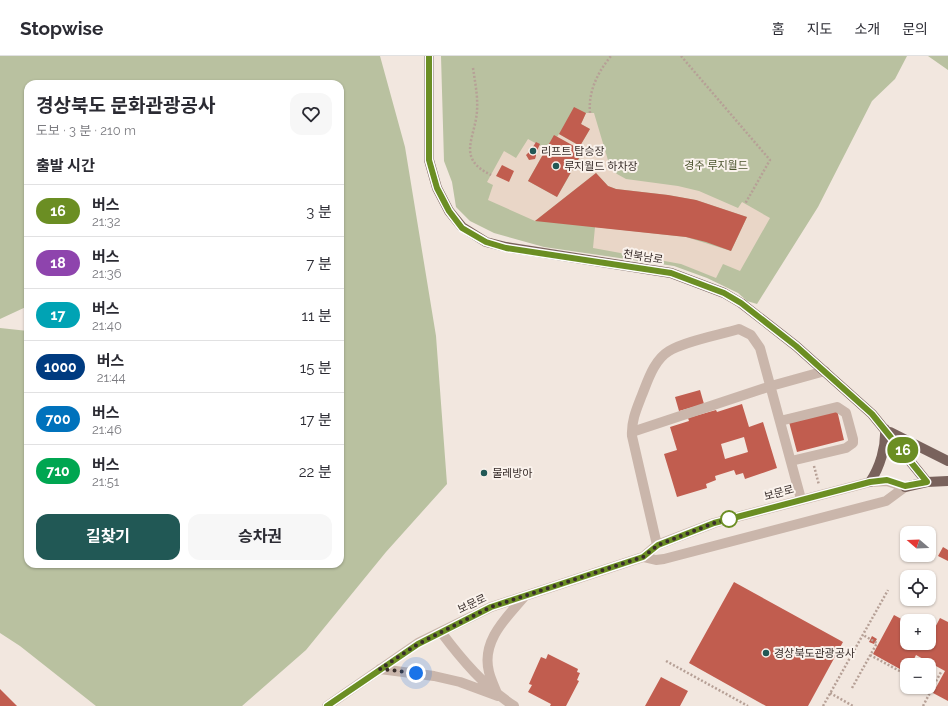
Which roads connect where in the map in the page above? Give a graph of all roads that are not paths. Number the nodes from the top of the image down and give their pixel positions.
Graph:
1 (429, 56) edge
2 (824, 371) junction
3 (771, 386) junction
4 (780, 421) junction
5 (885, 429) junction
6 (632, 432) junction
7 (791, 461) junction
8 (948, 461) edge
9 (870, 482) junction
10 (927, 482) junction
11 (948, 482) edge
12 (905, 486) junction
13 (801, 499) junction
14 (658, 545) junction
15 (643, 557) junction
16 (526, 596) junction
17 (441, 632) junction
18 (380, 669) junction
19 (498, 696) junction
20 (327, 706) edge
21 (514, 706) edge

1 - 2 main road, 천북남로
2 - 3 street
2 - 5 main road, 천북남로
3 - 4 street
3 - 6 street
3 - 6 street
4 - 7 street
4 - 7 street
5 - 8 main road
5 - 9 main road
5 - 10 main road, 천북남로
6 - 14 street
7 - 13 street
9 - 12 street, 보문로
9 - 13 street, 보문로
10 - 11 main road, 보문로
10 - 12 main road, 보문로
12 - 15 street, 보문로
13 - 14 street, 보문로
14 - 15 street, 보문로
15 - 16 street, 보문로
16 - 17 street, 보문로
16 - 19 street
17 - 18 street, 보문로
17 - 19 street
18 - 19 street
18 - 20 street, 보문로
19 - 21 street

